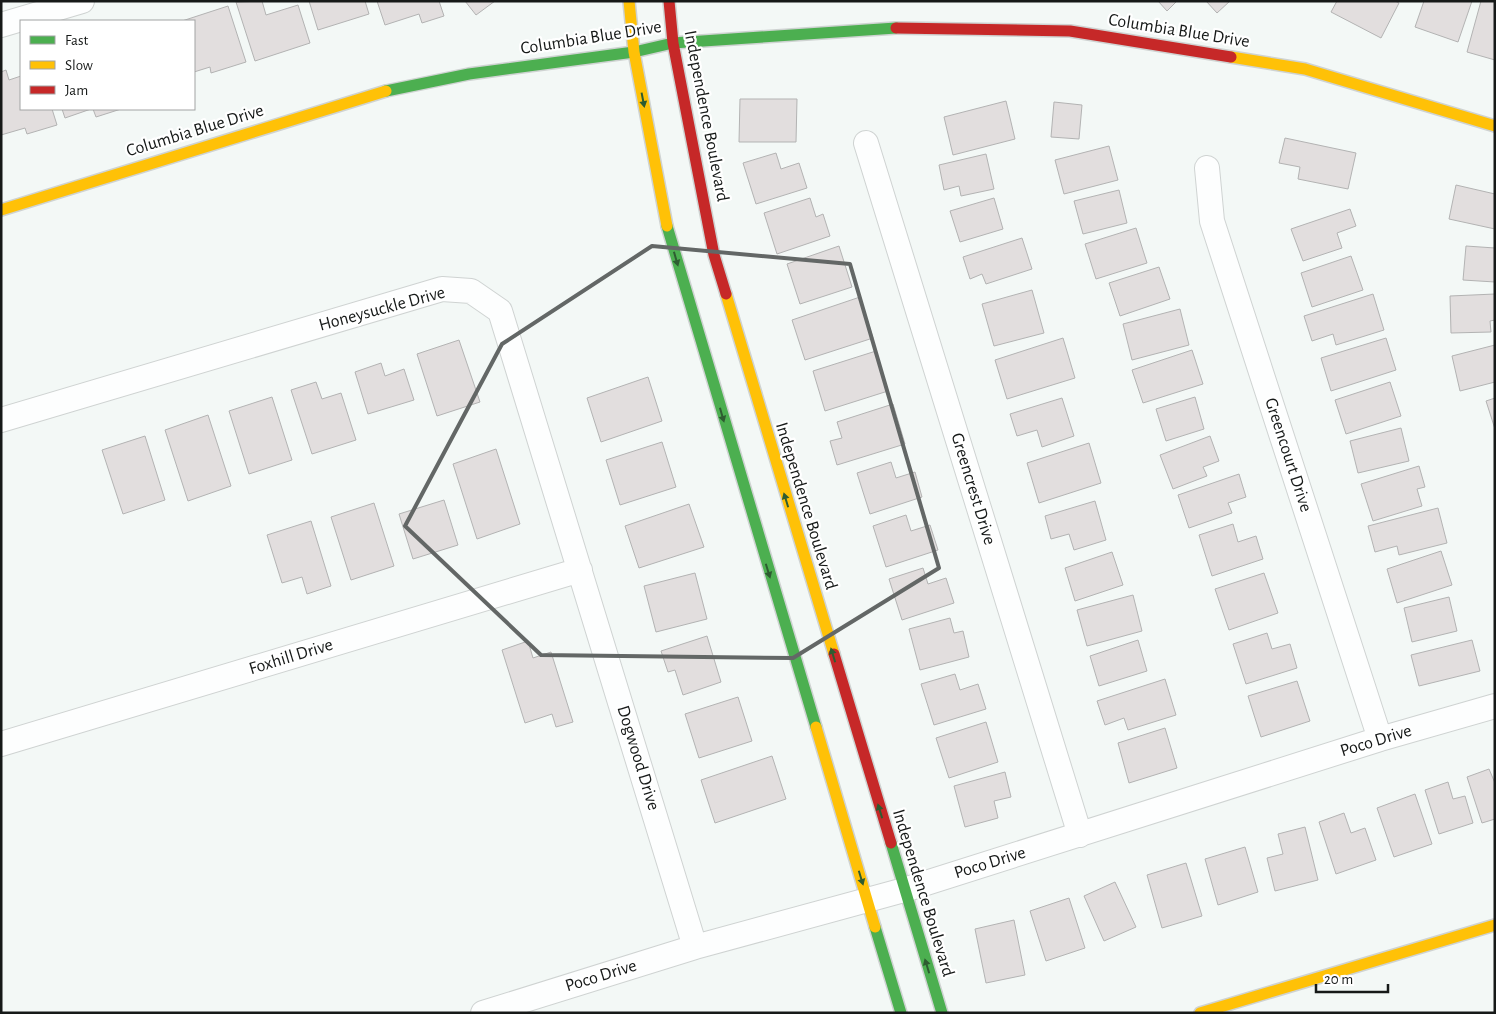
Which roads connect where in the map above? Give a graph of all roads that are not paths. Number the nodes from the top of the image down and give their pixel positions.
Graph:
1 (82, 1) edge
2 (629, 1) edge
3 (669, 1) edge
4 (1, 25) edge
5 (673, 43) junction
6 (634, 52) junction
7 (1495, 126) edge
8 (866, 142) dead end
9 (1208, 168) dead end
10 (1, 210) edge
11 (1, 420) edge
12 (580, 570) junction
13 (1495, 706) edge
14 (1380, 739) junction
15 (1, 744) edge
16 (1080, 835) junction
17 (904, 890) junction
18 (867, 900) junction
19 (1495, 925) edge
20 (695, 947) junction
21 (484, 1013) edge
22 (901, 1013) edge
23 (942, 1013) edge
24 (1200, 1013) edge

1 - 4 street
2 - 6 main road
3 - 5 main road, Independence Boulevard
5 - 6 main road, Columbia Blue Drive
5 - 7 main road, Columbia Blue Drive
17 -> 5 main road, Independence Boulevard
6 - 10 main road, Columbia Blue Drive
6 -> 18 main road
8 - 16 street, Greencrest Drive
9 - 14 street, Greencourt Drive
11 - 12 street, Honeysuckle Drive
12 - 15 street, Foxhill Drive
12 - 20 street, Dogwood Drive
13 - 14 street, Poco Drive
14 - 16 street, Poco Drive
16 - 17 street, Poco Drive
17 - 18 street, Poco Drive
23 -> 17 main road, Independence Boulevard
18 - 20 street, Poco Drive
18 - 22 main road
19 - 24 main road
20 - 21 street, Poco Drive

